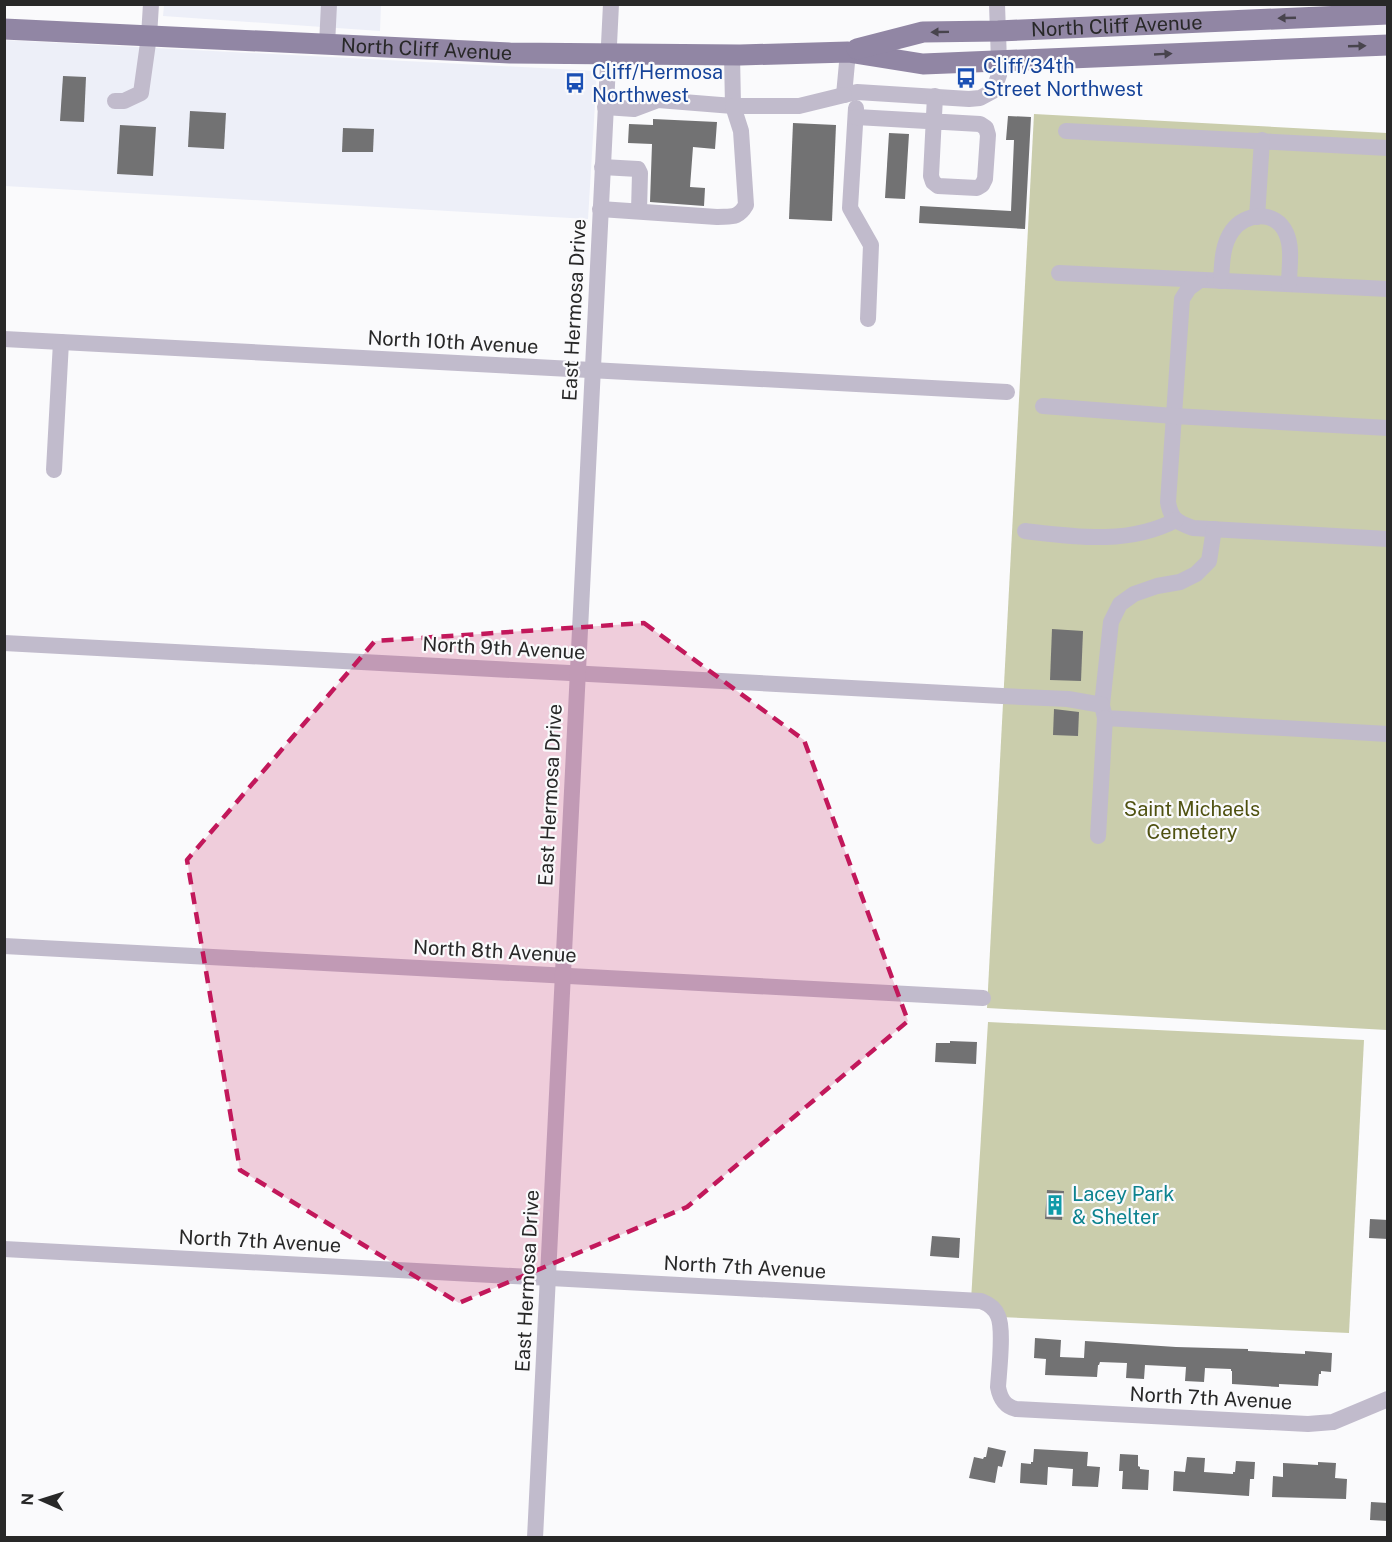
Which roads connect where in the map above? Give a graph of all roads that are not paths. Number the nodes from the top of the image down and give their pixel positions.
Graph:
1 (152, 4) edge
2 (329, 4) edge
3 (610, 4) edge
4 (997, 4) edge
5 (1388, 14) edge
6 (4, 29) edge
7 (998, 31) junction
8 (149, 36) junction
9 (327, 45) junction
10 (1388, 45) edge
11 (848, 52) junction
12 (608, 55) junction
13 (732, 55) junction
14 (999, 62) junction
15 (851, 93) junction
16 (935, 96) junction
17 (116, 101) dead end
18 (733, 106) junction
19 (605, 107) junction
20 (856, 117) junction
21 (934, 122) junction
22 (1066, 131) dead end
23 (1262, 140) junction
24 (1388, 148) edge
25 (602, 167) junction
26 (600, 208) junction
27 (639, 211) junction
28 (1257, 216) junction
29 (1059, 273) dead end
30 (1200, 280) junction
31 (1221, 281) junction
32 (1290, 284) junction
33 (1388, 289) edge
34 (868, 319) dead end
35 (4, 339) edge
36 (61, 342) junction
37 (592, 370) junction
38 (1007, 392) dead end
39 (1043, 406) dead end
40 (1174, 416) junction
41 (1388, 428) edge
42 (54, 470) dead end
43 (1176, 519) junction
44 (1214, 529) junction
45 (1025, 531) dead end
46 (1388, 539) edge
47 (4, 642) edge
48 (577, 673) junction
49 (1103, 711) junction
50 (1388, 734) edge
51 (1098, 836) dead end
52 (4, 946) edge
53 (562, 976) junction
54 (983, 998) dead end
55 (4, 1249) edge
56 (548, 1277) junction
57 (1388, 1399) edge
58 (535, 1538) edge

1 - 8 street
2 - 9 street
3 - 12 street, East Hermosa Drive
4 - 7 street
5 -> 7 main road, North Cliff Avenue
6 - 8 main road, North Cliff Avenue
7 -> 11 main road, North Cliff Avenue
7 - 14 street
8 - 9 main road, North Cliff Avenue
8 - 17 street
9 - 12 main road, North Cliff Avenue
14 -> 10 main road, North Cliff Avenue
11 - 13 main road, North Cliff Avenue
11 - 14 main road, North Cliff Avenue
11 - 15 street
12 - 13 main road, North Cliff Avenue
12 - 19 street, East Hermosa Drive
13 - 18 street
14 - 16 street
15 - 16 street
15 - 18 street
15 - 20 street
16 - 21 street
18 - 19 street
18 - 27 street
19 - 25 street, East Hermosa Drive
20 - 21 street
20 - 34 street
21 - 21 street
22 - 23 street
23 - 24 street
23 - 28 street
25 - 26 street, East Hermosa Drive
25 - 27 street
26 - 27 street
26 - 37 street, East Hermosa Drive
28 - 31 street
28 - 32 street
29 - 30 street
30 - 31 street
30 - 40 street
31 - 32 street
32 - 33 street
35 - 36 street, North 10th Avenue
36 - 37 street, North 10th Avenue
36 - 42 street
37 - 38 street, North 10th Avenue
37 - 48 street, East Hermosa Drive
39 - 40 street
40 - 41 street
40 - 43 street
43 - 44 street
43 - 45 street
44 - 46 street
44 - 49 street
47 - 48 street, North 9th Avenue
48 - 49 street, North 9th Avenue
48 - 53 street, East Hermosa Drive
49 - 50 street, North 9th Avenue
49 - 51 street
52 - 53 street, North 8th Avenue
53 - 54 street, North 8th Avenue
53 - 56 street, East Hermosa Drive
55 - 56 street, North 7th Avenue
56 - 57 street, North 7th Avenue
56 - 58 street, East Hermosa Drive

